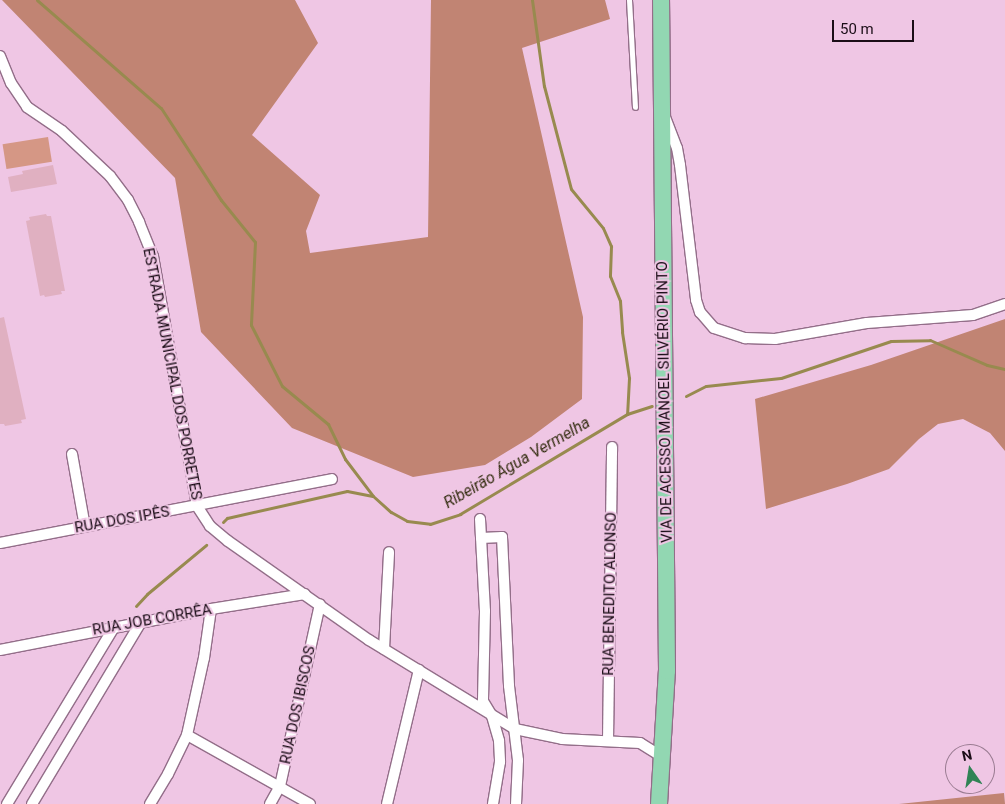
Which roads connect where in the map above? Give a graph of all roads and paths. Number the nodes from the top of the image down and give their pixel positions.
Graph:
1 (629, 0) edge
2 (661, 0) edge
3 (0, 56) edge
4 (636, 106) dead end
5 (662, 112) junction
6 (1005, 304) edge
7 (612, 447) dead end
8 (72, 454) dead end
9 (332, 479) dead end
10 (197, 506) junction
11 (480, 519) dead end
12 (85, 527) junction
13 (481, 538) junction
14 (0, 543) edge
15 (388, 552) dead end
16 (306, 594) junction
17 (320, 604) junction
18 (211, 609) junction
19 (141, 622) junction
20 (114, 627) junction
21 (384, 649) junction
22 (0, 650) edge
23 (419, 670) junction
24 (492, 716) junction
25 (515, 729) junction
26 (187, 734) junction
27 (608, 740) junction
28 (662, 757) junction
29 (280, 786) junction
30 (7, 804) edge
31 (32, 804) edge
32 (150, 804) edge
33 (270, 804) edge
34 (310, 804) edge
35 (387, 804) edge
36 (493, 804) edge
37 (516, 804) edge
38 (659, 804) edge

1 - 4 lane
2 - 5 main road, VIA DE ACESSO MANOEL SILVÉRIO PINTO
3 - 10 street, ESTRADA MUNICIPAL DOS PORRETES
5 - 6 street
5 - 28 main road, VIA DE ACESSO MANOEL SILVÉRIO PINTO
7 - 27 street, RUA BENEDITO ALONSO
8 - 12 street
9 - 10 street, RUA DOS IPÊS
10 - 12 street, RUA DOS IPÊS
10 - 16 street, ESTRADA MUNICIPAL DOS PORRETES
11 - 13 street
12 - 14 street, RUA DOS IPÊS
13 - 24 street
13 - 25 street
15 - 21 street
16 - 17 street, ESTRADA MUNICIPAL DOS PORRETES
16 - 18 street, RUA JOB CORRÊA
17 - 21 street, ESTRADA MUNICIPAL DOS PORRETES
17 - 29 street, RUA DOS IBISCOS
18 - 19 street, RUA JOB CORRÊA
18 - 26 street
19 - 20 street, RUA JOB CORRÊA
19 - 31 street
20 - 22 street, RUA JOB CORRÊA
20 - 30 street
21 - 23 street, ESTRADA MUNICIPAL DOS PORRETES
23 - 24 street, ESTRADA MUNICIPAL DOS PORRETES
23 - 35 street
24 - 25 street, ESTRADA MUNICIPAL DOS PORRETES
24 - 36 street
25 - 27 street, ESTRADA MUNICIPAL DOS PORRETES
25 - 37 street
26 - 29 street
26 - 32 street
27 - 28 street, ESTRADA MUNICIPAL DOS PORRETES
28 - 38 main road, VIA DE ACESSO MANOEL SILVÉRIO PINTO
29 - 33 street, RUA DOS IBISCOS
29 - 34 street

